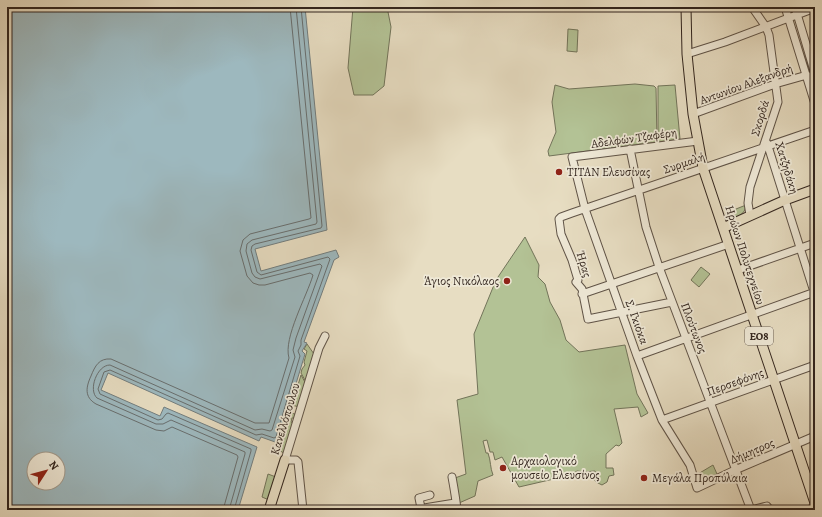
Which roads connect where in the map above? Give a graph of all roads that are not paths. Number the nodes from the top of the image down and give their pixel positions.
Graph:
1 (686, 7) edge
2 (752, 7) edge
3 (785, 7) edge
4 (795, 7) edge
5 (815, 8) edge
6 (797, 15) junction
7 (788, 18) junction
8 (766, 27) junction
9 (687, 54) junction
10 (814, 66) edge
11 (807, 74) junction
12 (815, 74) edge
13 (784, 82) junction
14 (776, 84) junction
15 (778, 102) junction
16 (815, 104) edge
17 (693, 114) junction
18 (815, 130) edge
19 (698, 141) junction
20 (765, 147) junction
21 (630, 149) junction
22 (572, 157) joint
23 (703, 168) junction
24 (815, 188) edge
25 (638, 190) junction
26 (785, 200) junction
27 (585, 209) junction
28 (750, 215) junction
29 (561, 217) joint
30 (723, 228) junction
31 (815, 243) edge
32 (729, 244) junction
33 (800, 248) junction
34 (659, 267) junction
35 (738, 270) junction
36 (611, 282) junction
37 (815, 293) edge
38 (582, 294) junction
39 (672, 302) junction
40 (621, 312) junction
41 (752, 314) junction
42 (325, 336) dead end
43 (687, 338) junction
44 (637, 356) junction
45 (815, 365) edge
46 (774, 379) junction
47 (710, 402) junction
48 (662, 420) junction
49 (815, 436) edge
50 (796, 444) junction
51 (285, 460) junction
52 (735, 470) junction
53 (452, 477) dead end
54 (698, 488) joint
55 (430, 495) dead end
56 (815, 503) edge
57 (456, 506) edge
58 (421, 508) junction
59 (815, 508) edge
60 (269, 510) edge
61 (303, 510) edge
62 (412, 510) edge
63 (751, 510) edge
64 (770, 510) edge
65 (808, 510) edge

1 - 9 main road, Ηρώων Πολυτεχνείου / ΕΟ8
2 - 8 street, Σκορδά
3 - 7 street
4 - 6 street
5 - 6 street
6 - 7 street
6 - 10 street
7 - 8 street
7 - 11 street
8 - 9 street
8 - 14 street, Σκορδά
9 - 17 main road, Ηρώων Πολυτεχνείου / ΕΟ8
10 - 12 street
11 - 13 street, Αντωνίου Αλεξανδρή
11 - 16 street
13 - 14 street, Αντωνίου Αλεξανδρή
13 - 15 street
14 - 15 street, Σκορδά
14 - 17 street, Αντωνίου Αλεξανδρή
15 - 20 street, Σκορδά
17 - 19 main road, Ηρώων Πολυτεχνείου / ΕΟ8
18 - 20 street, Συρμαλή
19 - 21 street, Αδελφών Τζαφέρη
19 - 23 main road, Ηρώων Πολυτεχνείου / ΕΟ8
20 - 23 street, Συρμαλή
20 - 26 street, Χατζηδάκη
20 - 28 street, Σκορδά
21 - 22 street, Αδελφών Τζαφέρη
21 - 25 street, Πλούτωνος
22 - 27 street, Σ. Γκιόκα
23 - 25 street, Συρμαλή
23 - 30 main road, Ηρώων Πολυτεχνείου / ΕΟ8
24 - 26 main road
25 - 27 street, Συρμαλή
25 - 34 street, Πλούτωνος
26 - 28 main road
26 - 33 street, Χατζηδάκη
27 - 29 street, Συρμαλή
27 - 36 street, Σ. Γκιόκα
28 - 30 main road
29 - 38 street, Ήρας
30 - 32 main road, Ηρώων Πολυτεχνείου / ΕΟ8
31 - 33 street
32 - 34 street
32 - 35 main road, Ηρώων Πολυτεχνείου / ΕΟ8
33 - 35 street
33 - 37 street, Χατζηδάκη
34 - 36 street
34 - 39 street, Πλούτωνος
35 - 41 main road, Ηρώων Πολυτεχνείου / ΕΟ8
36 - 38 street
36 - 40 street, Σ. Γκιόκα
37 - 41 street
38 - 40 street, Ήρας
39 - 40 street
39 - 43 street, Πλούτωνος
40 - 44 street, Σ. Γκιόκα
41 - 43 street
41 - 46 main road, Ηρώων Πολυτεχνείου / ΕΟ8
42 - 51 street, Κανελλόπουλου
43 - 44 street
43 - 47 street, Πλούτωνος
44 - 48 street, Σ. Γκιόκα
45 - 46 street, Περσεφόνης
46 - 47 street, Περσεφόνης
46 - 50 main road, Ηρώων Πολυτεχνείου / ΕΟ8
47 - 48 street, Περσεφόνης
47 - 52 street, Πλούτωνος
48 - 54 street, Σ. Γκιόκα
49 - 50 street, Δήμητρος
50 - 52 street, Δήμητρος
50 - 56 main road, Ηρώων Πολυτεχνείου / ΕΟ8
51 - 60 main road, Κανελλόπουλου
51 - 61 street
52 - 54 street, Δήμητρος
52 - 63 street, Πλούτωνος
53 - 57 street
55 - 58 street
57 - 58 street
58 - 62 street
59 - 65 street
63 - 64 street

